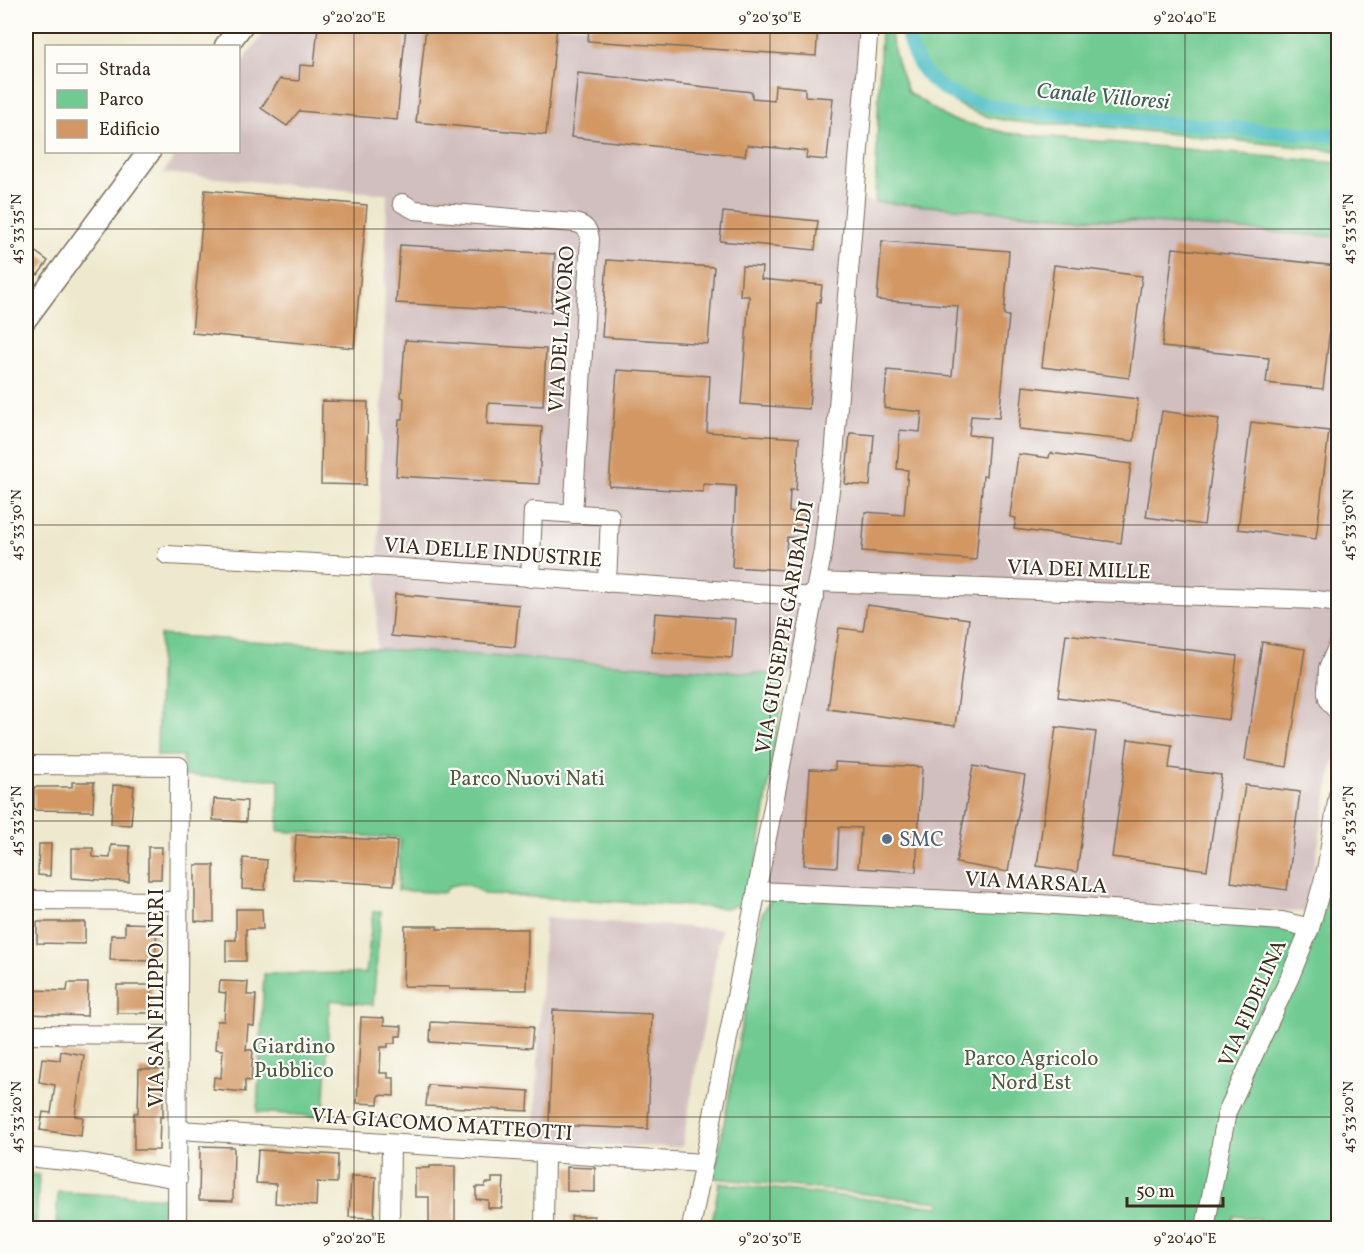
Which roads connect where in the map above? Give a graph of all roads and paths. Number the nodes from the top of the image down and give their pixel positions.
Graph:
1 (241, 26) edge
2 (869, 26) edge
3 (227, 45) edge
4 (148, 153) edge
5 (402, 203) dead end
6 (26, 318) edge
7 (573, 514) junction
8 (167, 555) dead end
9 (530, 578) junction
10 (607, 583) junction
11 (816, 590) junction
12 (1338, 606) edge
13 (1338, 645) edge
14 (1338, 672) edge
15 (1334, 709) edge
16 (26, 765) edge
17 (1338, 795) edge
18 (757, 891) junction
19 (26, 900) edge
20 (178, 901) junction
21 (1310, 928) junction
22 (26, 1034) edge
23 (178, 1035) junction
24 (178, 1130) junction
25 (391, 1143) junction
26 (545, 1153) junction
27 (26, 1157) edge
28 (704, 1163) junction
29 (178, 1179) junction
30 (177, 1228) edge
31 (390, 1228) edge
32 (544, 1228) edge
33 (692, 1228) edge
34 (1205, 1228) edge

1 - 3 main road
2 - 11 street, VIA GIUSEPPE GARIBALDI
4 - 6 main road
5 - 7 street, VIA DEL LAVORO
7 - 9 street
7 - 10 street
8 - 9 street, VIA DELLE INDUSTRIE
9 - 10 street, VIA DELLE INDUSTRIE
10 - 11 street, VIA DELLE INDUSTRIE
11 - 12 street, VIA DEI MILLE
11 - 18 street, VIA GIUSEPPE GARIBALDI
13 - 15 street
14 - 15 street
16 - 20 street, VIA SAN FILIPPO NERI
17 - 21 street, VIA FIDELINA
18 - 21 street, VIA MARSALA
18 - 28 street, VIA GIUSEPPE GARIBALDI
19 - 20 street
20 - 23 street, VIA SAN FILIPPO NERI
21 - 34 street, VIA FIDELINA
22 - 23 street
23 - 24 street, VIA SAN FILIPPO NERI
24 - 25 street, VIA GIACOMO MATTEOTTI
24 - 29 street, VIA SAN FILIPPO NERI
25 - 26 street, VIA GIACOMO MATTEOTTI
25 - 31 street
26 - 28 street, VIA GIACOMO MATTEOTTI
26 - 32 street
27 - 29 street
28 - 33 street, VIA GIUSEPPE GARIBALDI
29 - 30 street, VIA SAN FILIPPO NERI

